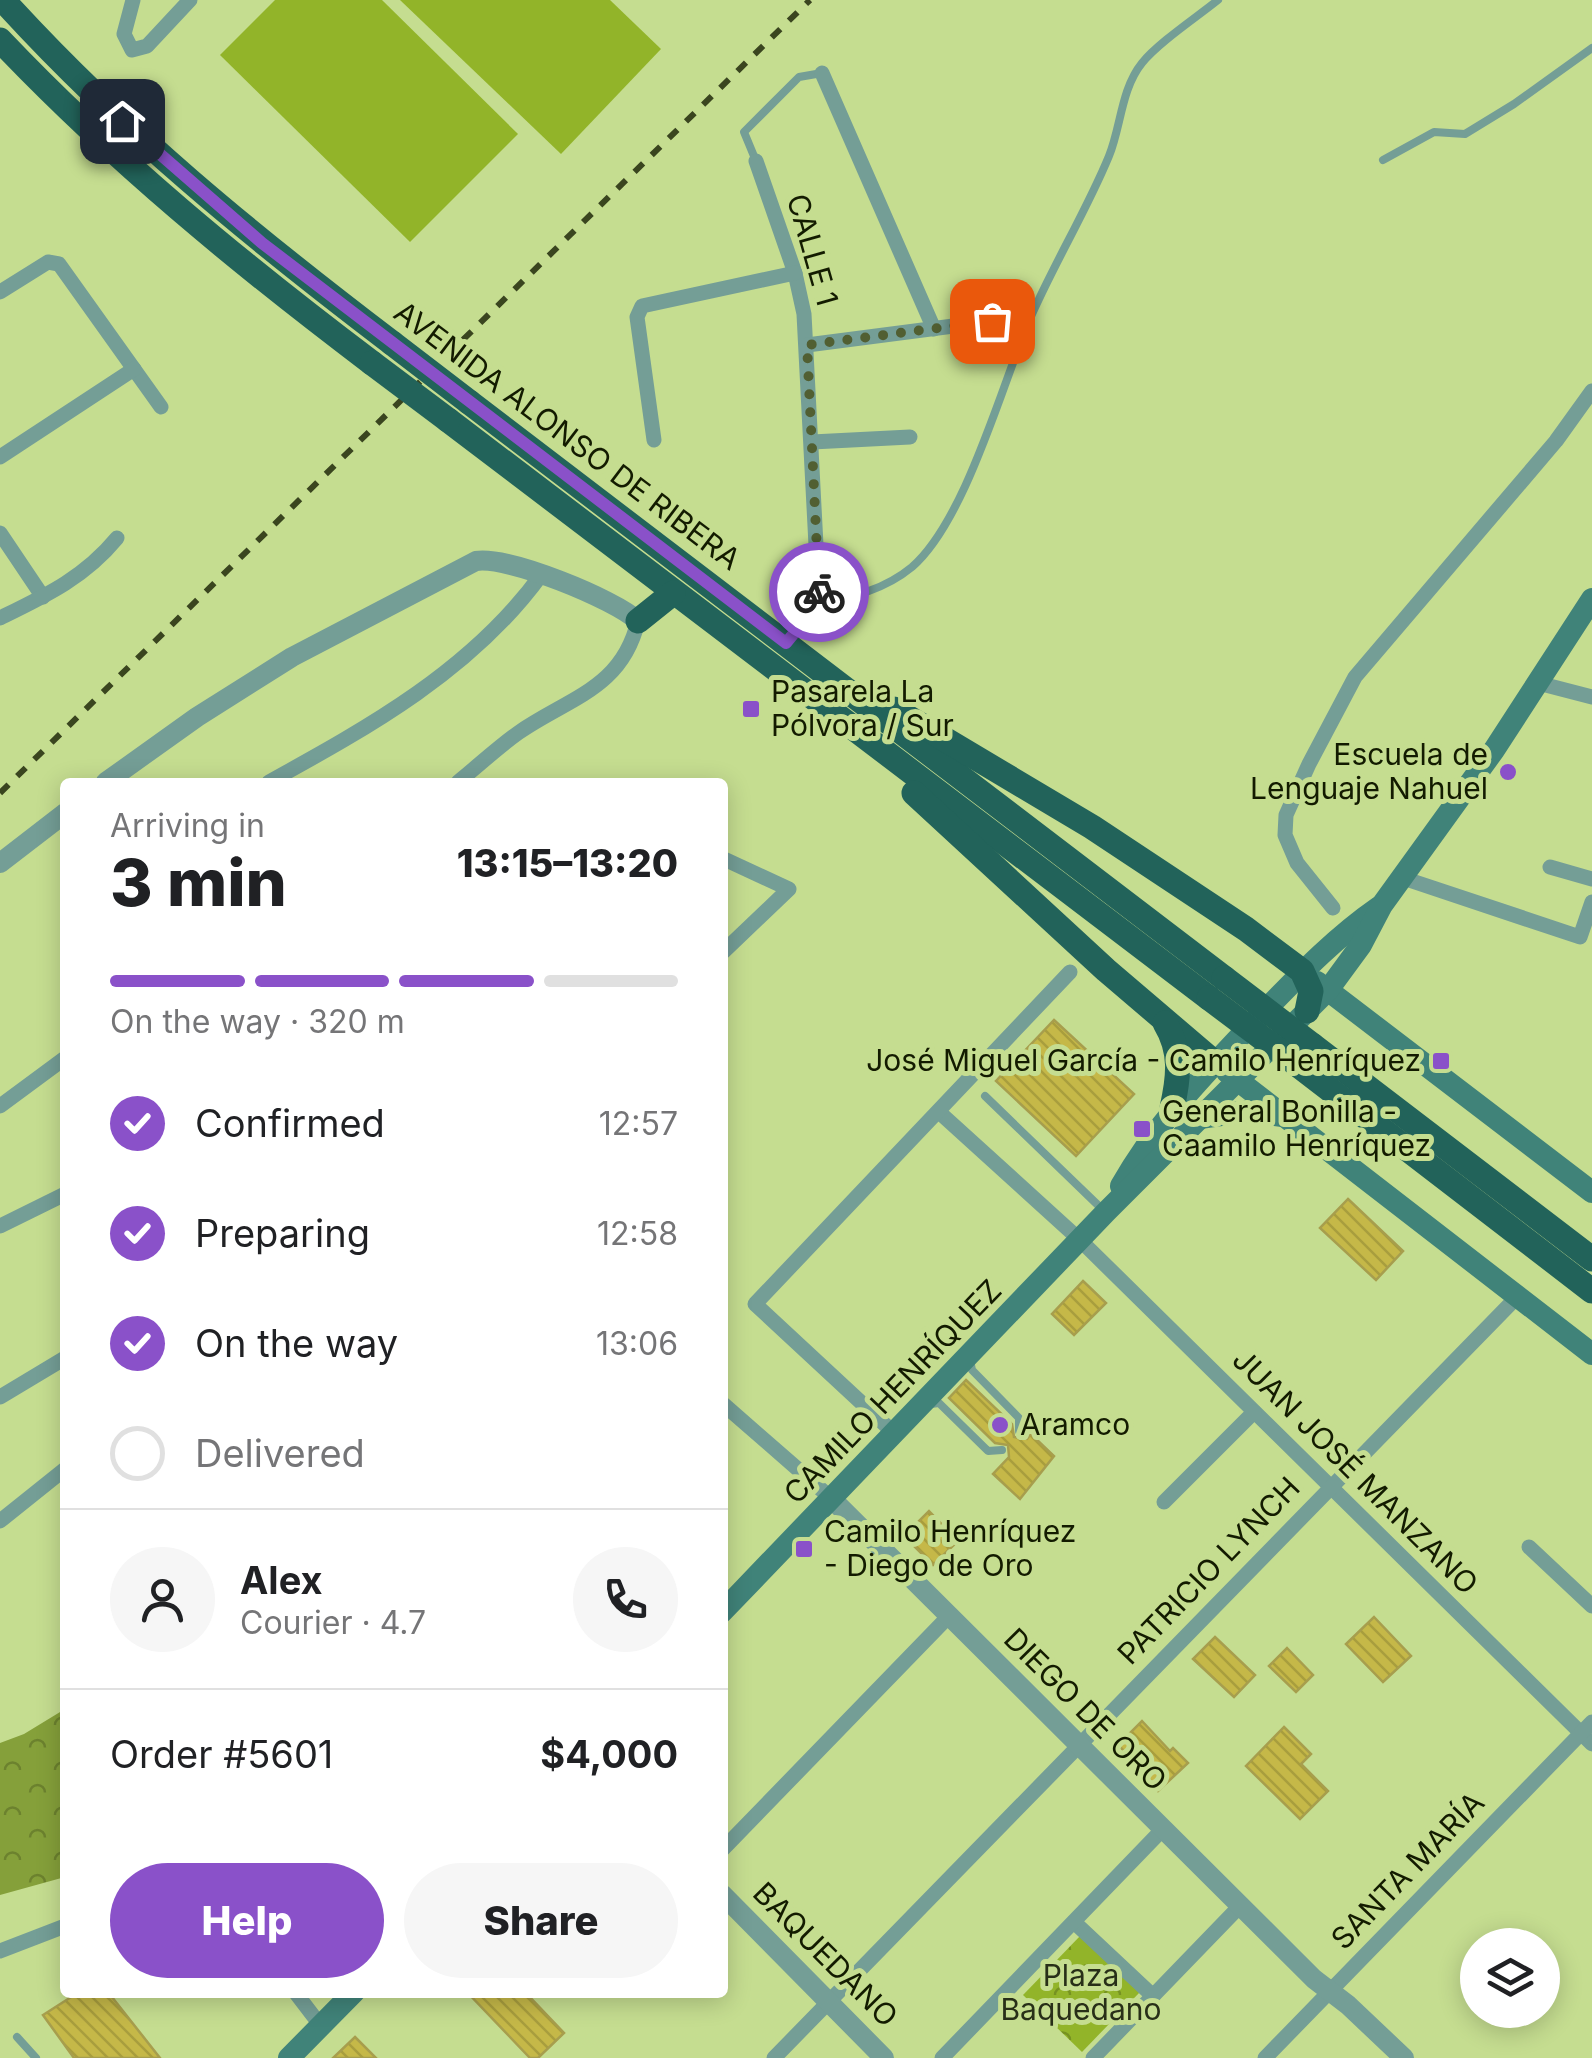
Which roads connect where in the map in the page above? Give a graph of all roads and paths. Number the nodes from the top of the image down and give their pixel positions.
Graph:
1 (4, 0) edge
2 (133, 0) edge
3 (190, 0) edge
4 (1218, 0) edge
5 (0, 40) edge
6 (1592, 48) edge
7 (822, 73) joint
8 (1383, 160) dead end
9 (756, 161) joint
10 (795, 273) junction
11 (1, 289) edge
12 (992, 321) dead end
13 (934, 328) junction
14 (807, 345) junction
15 (134, 369) junction
16 (1592, 391) edge
17 (161, 406) dead end
18 (910, 437) dead end
19 (654, 440) dead end
20 (812, 442) junction
21 (0, 457) edge
22 (0, 533) edge
23 (117, 538) dead end
24 (541, 575) junction
25 (674, 593) junction
26 (43, 598) junction
27 (1592, 599) edge
28 (819, 603) junction
29 (0, 618) edge
30 (638, 621) junction
31 (794, 650) junction
32 (1538, 683) junction
33 (803, 692) junction
34 (1592, 698) edge
35 (112, 778) edge
36 (275, 778) edge
37 (463, 778) edge
38 (60, 817) edge
39 (728, 861) edge
40 (0, 862) edge
41 (1550, 866) dead end
42 (1403, 878) junction
43 (1592, 879) edge
44 (1592, 902) edge
45 (1382, 905) junction
46 (1333, 908) dead end
47 (1586, 942) edge
48 (728, 947) edge
49 (1070, 972) dead end
50 (1302, 972) junction
51 (1217, 988) junction
52 (1328, 990) junction
53 (1307, 1011) junction
54 (1162, 1018) junction
55 (1236, 1042) junction
56 (1305, 1055) junction
57 (60, 1062) edge
58 (1215, 1063) junction
59 (1238, 1080) junction
60 (985, 1096) dead end
61 (0, 1106) edge
62 (1172, 1108) junction
63 (939, 1112) junction
64 (1283, 1117) junction
65 (1200, 1118) junction
66 (1592, 1192) edge
67 (60, 1196) edge
68 (1106, 1212) junction
69 (0, 1226) edge
70 (1080, 1240) junction
71 (1592, 1259) edge
72 (1592, 1291) edge
73 (1517, 1296) junction
74 (970, 1354) junction
75 (1592, 1354) edge
76 (60, 1365) edge
77 (979, 1378) junction
78 (972, 1385) dead end
79 (990, 1389) junction
80 (0, 1397) edge
81 (983, 1397) dead end
82 (922, 1404) junction
83 (728, 1409) edge
84 (1254, 1412) junction
85 (1019, 1431) dead end
86 (894, 1433) junction
87 (1002, 1450) dead end
88 (60, 1474) edge
89 (1330, 1486) junction
90 (832, 1499) junction
91 (1164, 1502) dead end
92 (0, 1521) edge
93 (1530, 1547) dead end
94 (728, 1606) edge
95 (1592, 1606) edge
96 (950, 1616) junction
97 (1588, 1733) edge
98 (1076, 1745) junction
99 (1162, 1830) junction
100 (728, 1844) edge
101 (728, 1900) edge
102 (1240, 1906) junction
103 (1074, 1922) junction
104 (60, 1928) edge
105 (0, 1951) edge
106 (1329, 1991) junction
107 (1153, 1996) junction
108 (300, 1998) edge
109 (348, 1998) edge
110 (828, 2002) junction
111 (321, 2026) junction
112 (18, 2038) dead end
113 (36, 2058) edge
114 (289, 2058) edge
115 (774, 2058) edge
116 (884, 2058) edge
117 (942, 2058) edge
118 (1093, 2058) edge
119 (1265, 2058) edge
120 (1404, 2058) edge

1 - 31 highway, AVENIDA ALONSO DE RIBERA, bridge
2 - 3 street
4 - 28 lane
5 - 25 highway, AVENIDA ALONSO DE RIBERA, bridge
6 - 8 lane
7 - 9 lane
7 - 13 street
9 - 10 street, CALLE 1
10 - 14 street, CALLE 1
10 - 19 street
11 - 15 street
12 - 13 street
13 - 14 street
14 - 20 street, CALLE 1
15 - 17 street
15 - 21 street
16 - 46 street
18 - 20 street
20 - 28 street, CALLE 1
22 - 26 street
23 - 26 street
24 - 30 street
24 - 35 street
24 - 36 street
25 - 30 highway
25 - 33 highway, AVENIDA ALONSO DE RIBERA
26 - 29 street
27 - 32 main road, CAMILO HENRÍQUEZ
28 - 31 street
30 - 37 street
31 - 50 highway
31 - 51 highway, AVENIDA ALONSO DE RIBERA
32 - 34 street
32 - 42 main road, CAMILO HENRÍQUEZ
33 - 51 highway, AVENIDA ALONSO DE RIBERA
33 - 54 highway
38 - 40 street
39 - 48 street
41 - 43 street
42 - 45 main road, CAMILO HENRÍQUEZ
42 - 47 street
44 - 47 street
45 - 50 main road, CAMILO HENRÍQUEZ
45 - 52 main road, CAMILO HENRÍQUEZ
49 - 63 street
50 - 52 main road
50 - 53 highway
50 - 55 main road, CAMILO HENRÍQUEZ
51 - 56 highway, AVENIDA ALONSO DE RIBERA, bridge
52 - 53 main road, CAMILO HENRÍQUEZ
52 - 66 main road
53 - 59 main road, CAMILO HENRÍQUEZ
54 - 58 highway
54 - 62 highway
55 - 58 main road, CAMILO HENRÍQUEZ
55 - 59 main road
56 - 71 highway, AVENIDA ALONSO DE RIBERA
56 - 72 highway, AVENIDA ALONSO DE RIBERA
57 - 61 street
58 - 59 main road
58 - 62 main road, CAMILO HENRÍQUEZ
59 - 64 main road
59 - 65 main road, CAMILO HENRÍQUEZ
60 - 68 lane
62 - 68 main road, CAMILO HENRÍQUEZ
63 - 70 street, JUAN JOSÉ MANZANO
63 - 86 street
64 - 65 main road
64 - 73 main road
65 - 68 main road, CAMILO HENRÍQUEZ
67 - 69 street
68 - 70 main road, CAMILO HENRÍQUEZ
70 - 74 main road, CAMILO HENRÍQUEZ
70 - 84 street, JUAN JOSÉ MANZANO
73 - 75 main road
73 - 89 street, PATRICIO LYNCH
74 - 77 lane
74 - 82 main road, CAMILO HENRÍQUEZ
76 - 80 street
77 - 78 lane
77 - 79 lane
79 - 81 lane
79 - 85 lane
82 - 86 main road, CAMILO HENRÍQUEZ
82 - 87 lane
83 - 90 street, DIEGO DE ORO
84 - 89 street, JUAN JOSÉ MANZANO
84 - 91 street
86 - 90 main road, CAMILO HENRÍQUEZ
88 - 92 street
89 - 97 street, JUAN JOSÉ MANZANO
89 - 98 street, PATRICIO LYNCH
90 - 94 main road, CAMILO HENRÍQUEZ
90 - 96 street, DIEGO DE ORO
93 - 95 street
96 - 98 street, DIEGO DE ORO
96 - 100 street
97 - 106 street, SANTA MARÍA
98 - 99 street, DIEGO DE ORO
98 - 110 street, PATRICIO LYNCH
99 - 102 street, DIEGO DE ORO
99 - 103 street
101 - 110 street, BAQUEDANO
102 - 106 street, DIEGO DE ORO
102 - 107 street
103 - 107 street
103 - 117 street
104 - 105 street
106 - 119 street, SANTA MARÍA
106 - 120 street, DIEGO DE ORO
107 - 118 street
108 - 111 street
109 - 111 main road
110 - 115 street, PATRICIO LYNCH
110 - 116 street, BAQUEDANO
111 - 114 main road
112 - 113 lane

